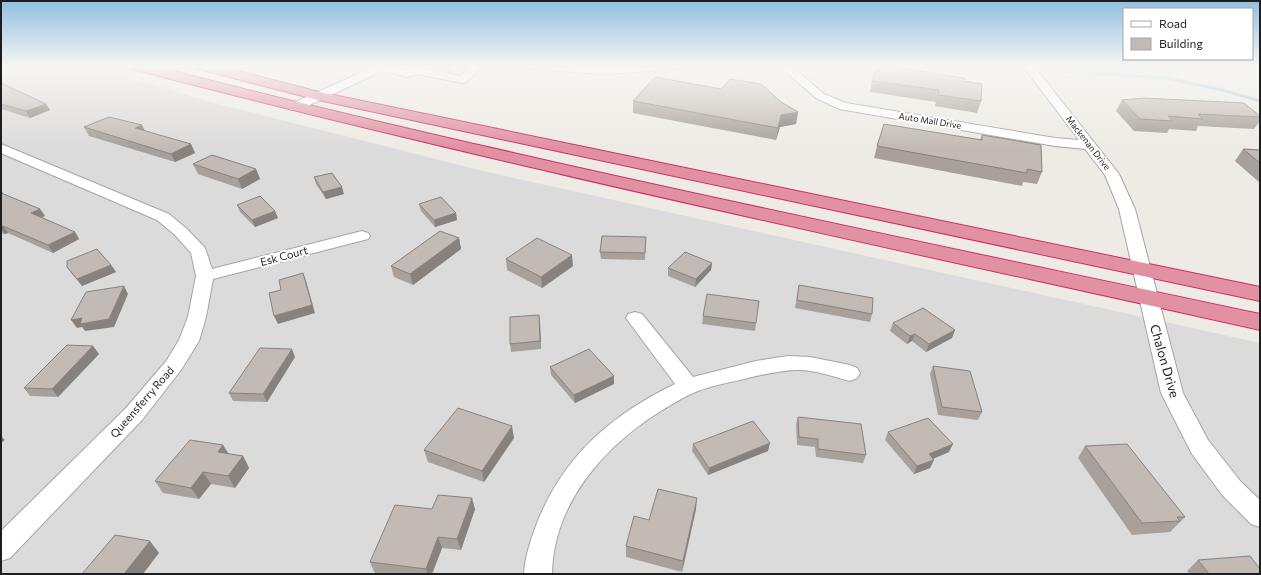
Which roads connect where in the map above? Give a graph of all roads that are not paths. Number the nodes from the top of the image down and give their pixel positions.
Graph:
1 (240, 93) edge
2 (306, 93) edge
3 (325, 93) edge
4 (816, 93) edge
5 (1049, 93) edge
6 (318, 96) junction
7 (295, 107) junction
8 (1089, 145) junction
9 (1, 148) edge
10 (362, 236) dead end
11 (1142, 270) junction
12 (205, 276) junction
13 (1260, 294) edge
14 (1148, 298) junction
15 (635, 318) dead end
16 (1260, 322) edge
17 (850, 373) dead end
18 (688, 386) junction
19 (1260, 516) edge
20 (1, 549) edge
21 (538, 574) edge

1 - 7 highway
2 - 6 highway
3 - 6 street
4 - 8 street, Auto Mall Drive
5 - 8 street, Mackenan Drive
6 - 7 street
6 - 11 highway
7 - 14 highway
8 - 11 street, Mackenan Drive
9 - 12 street, Queensferry Road
10 - 12 street, Esk Court
11 - 13 highway
11 - 14 street, Mackenan Drive
12 - 20 street, Queensferry Road
14 - 16 highway
14 - 19 street, Chalon Drive
15 - 18 street
17 - 18 street
18 - 21 street

